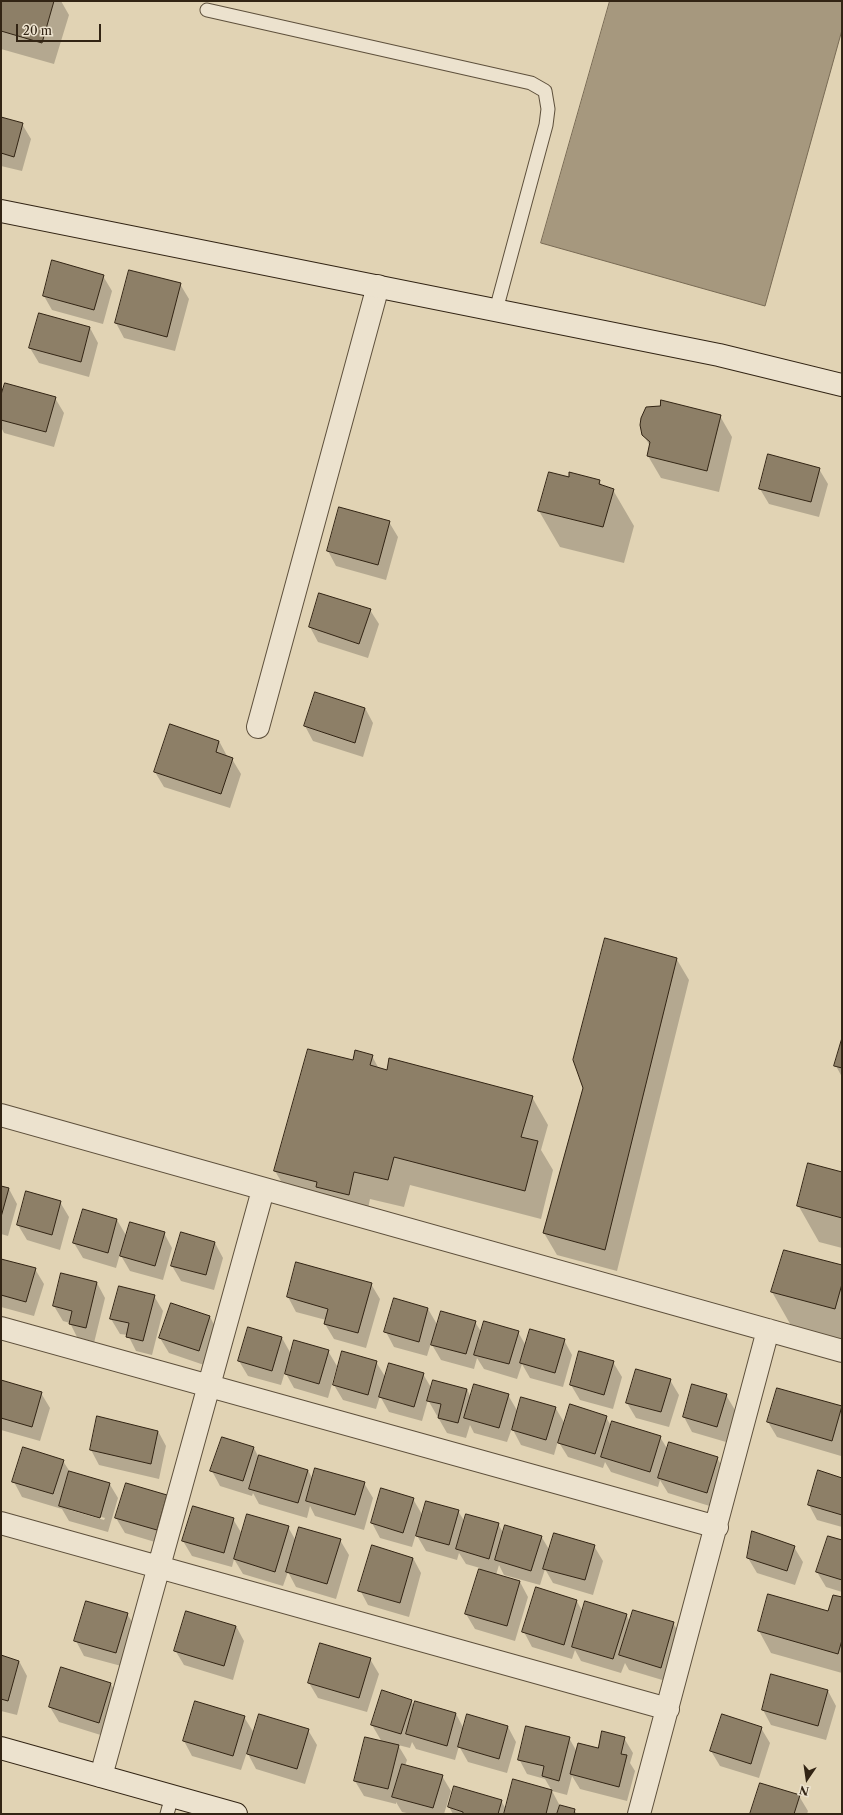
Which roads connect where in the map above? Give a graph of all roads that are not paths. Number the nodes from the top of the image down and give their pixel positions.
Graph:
1 (207, 10) dead end
2 (1, 211) edge
3 (378, 286) junction
4 (496, 310) junction
5 (842, 385) edge
6 (258, 727) dead end
7 (1, 1115) edge
8 (263, 1190) junction
9 (1, 1328) edge
10 (768, 1330) junction
11 (842, 1351) edge
12 (209, 1386) junction
13 (1, 1523) edge
14 (717, 1527) junction
15 (158, 1566) junction
16 (668, 1709) junction
17 (1, 1748) edge
18 (102, 1776) junction
19 (169, 1805) edge
20 (236, 1814) edge
21 (639, 1814) edge

1 - 4 lane
2 - 3 street
3 - 4 street
3 - 6 street
4 - 5 street
7 - 8 street
8 - 10 street
8 - 12 street
9 - 12 street
10 - 11 street
10 - 14 street
12 - 14 street
12 - 15 street
13 - 15 street
14 - 16 street
15 - 16 street
15 - 18 street
16 - 21 street
17 - 18 street
18 - 19 street
19 - 20 street

